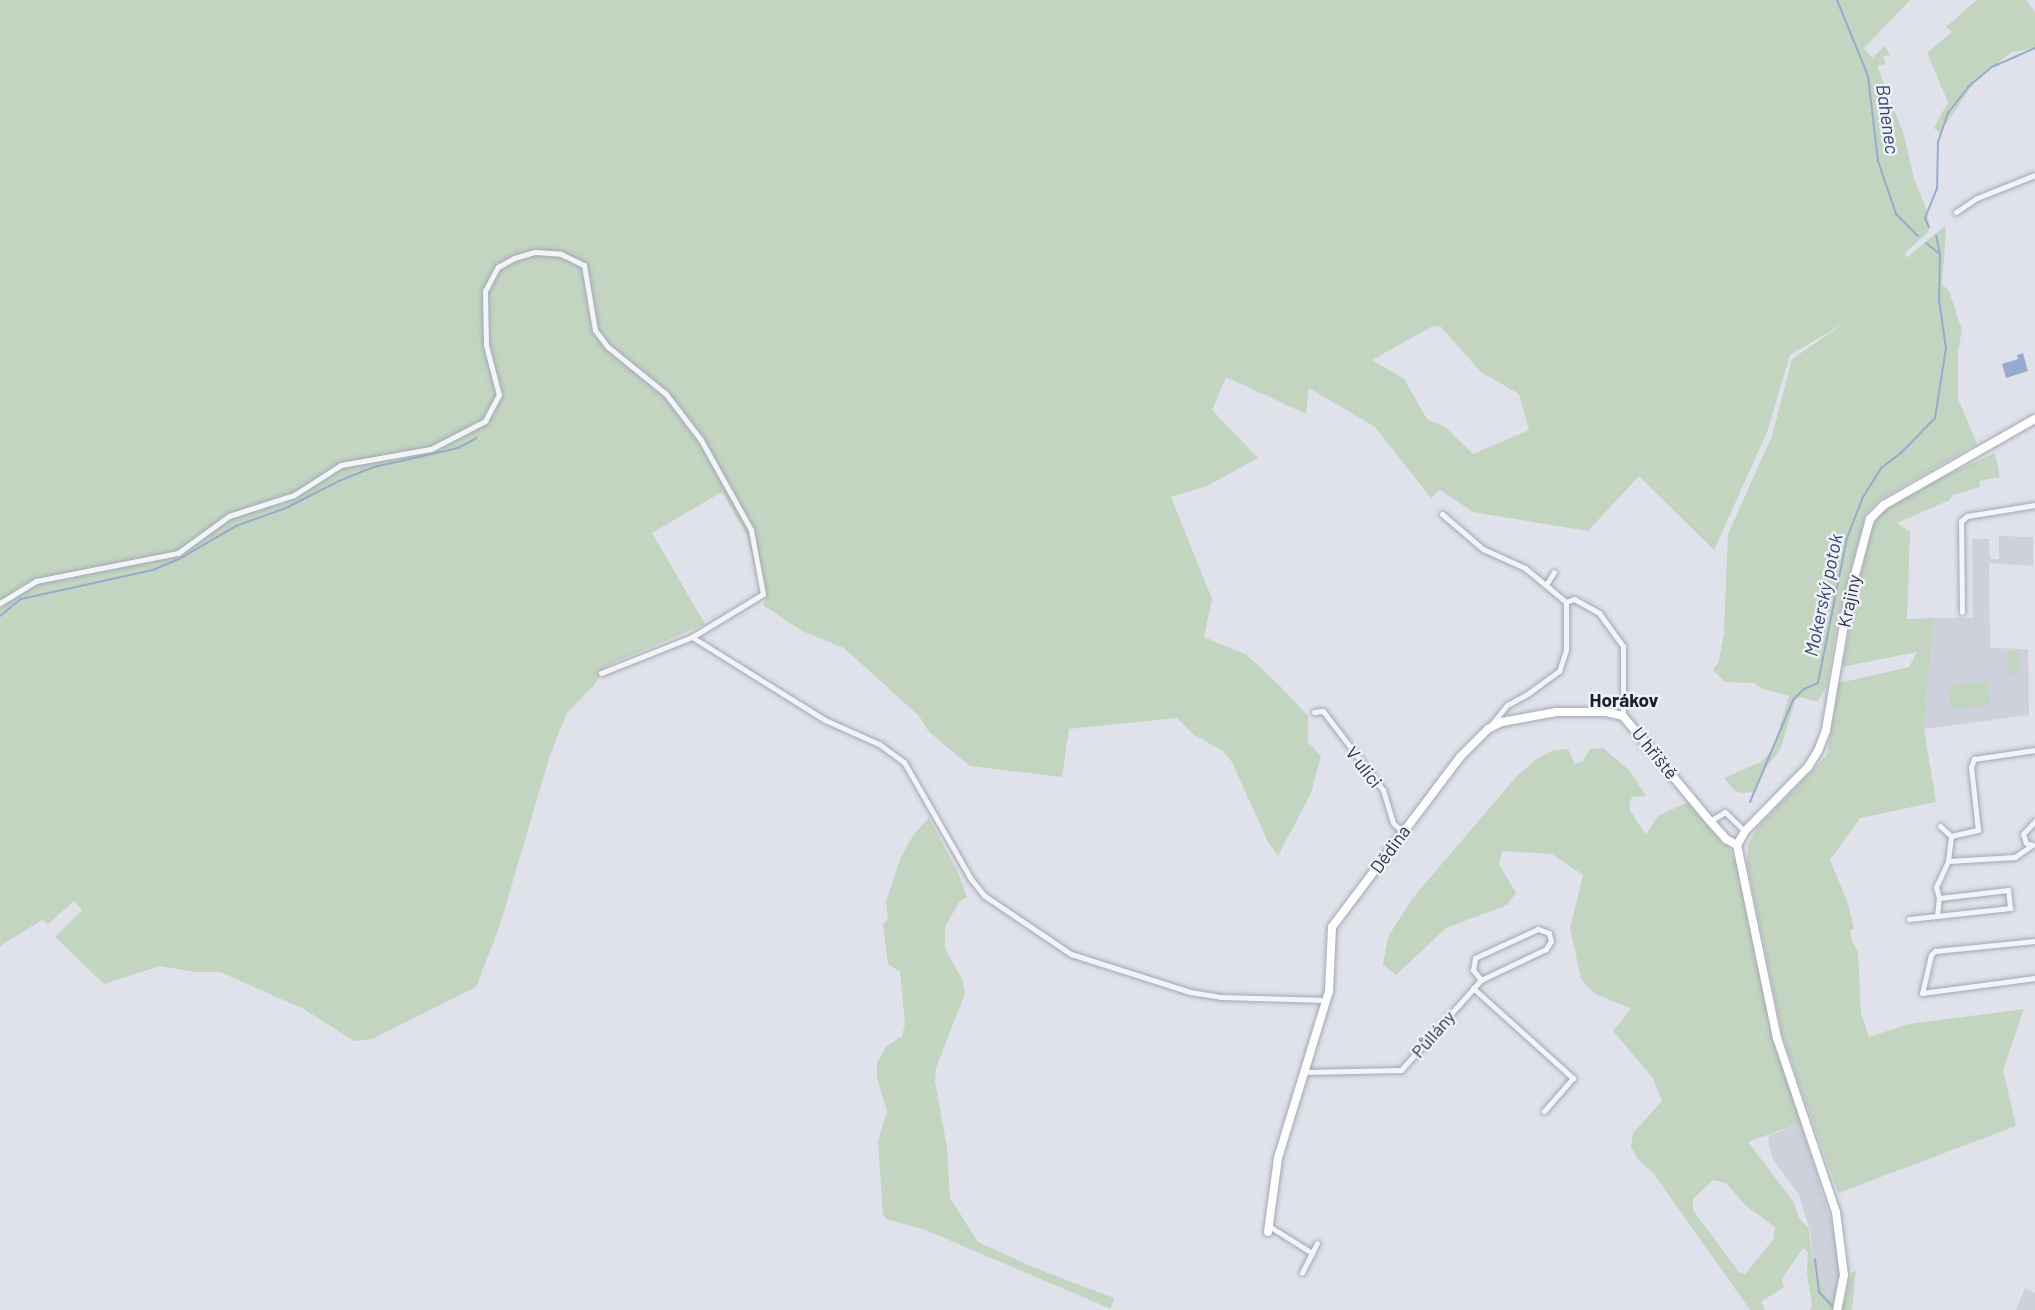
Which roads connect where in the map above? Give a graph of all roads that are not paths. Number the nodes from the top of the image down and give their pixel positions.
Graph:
1 (2035, 175) edge
2 (1956, 212) dead end
3 (2035, 419) edge
4 (2035, 505) edge
5 (1442, 514) dead end
6 (1554, 572) dead end
7 (1546, 585) junction
8 (1566, 602) junction
9 (0, 603) edge
10 (1962, 612) dead end
11 (692, 637) junction
12 (601, 673) dead end
13 (1314, 712) dead end
14 (1623, 716) junction
15 (1502, 722) joint
16 (1488, 729) junction
17 (2035, 750) edge
18 (1710, 821) junction
19 (2035, 821) edge
20 (1940, 826) dead end
21 (1745, 831) junction
22 (1403, 832) junction
23 (1951, 836) junction
24 (1737, 845) junction
25 (2034, 845) edge
26 (1948, 861) junction
27 (1939, 898) junction
28 (1937, 916) junction
29 (1909, 919) dead end
30 (2035, 941) edge
31 (2035, 978) edge
32 (1480, 980) junction
33 (1473, 988) junction
34 (1326, 1000) junction
35 (1305, 1072) junction
36 (1544, 1111) dead end
37 (1269, 1229) joint
38 (1317, 1242) dead end
39 (1312, 1254) junction
40 (1302, 1273) dead end
41 (1838, 1308) edge

1 - 2 street
3 - 21 street, Krajiny
4 - 10 street
5 - 7 street
6 - 7 street
7 - 8 street
8 - 14 street
8 - 16 street
9 - 11 street
11 - 12 street
11 - 34 street
13 - 22 street, V ulici
14 - 15 street, U hřiště
14 - 18 street, U hřiště
15 - 16 street, Dědina
16 - 22 street, Dědina
17 - 23 street
18 - 21 street
18 - 24 street, U hřiště
19 - 25 street
20 - 23 street
21 - 24 street, Krajiny
22 - 34 street, Dědina
23 - 26 street
24 - 41 street
25 - 26 street
26 - 27 street
27 - 28 street
27 - 28 street
28 - 29 street
30 - 31 street
32 - 32 street, Půllány
32 - 33 street, Půllány
33 - 35 street, Půllány
33 - 36 street
34 - 35 street
35 - 37 street
37 - 39 street
38 - 39 street
39 - 40 street

